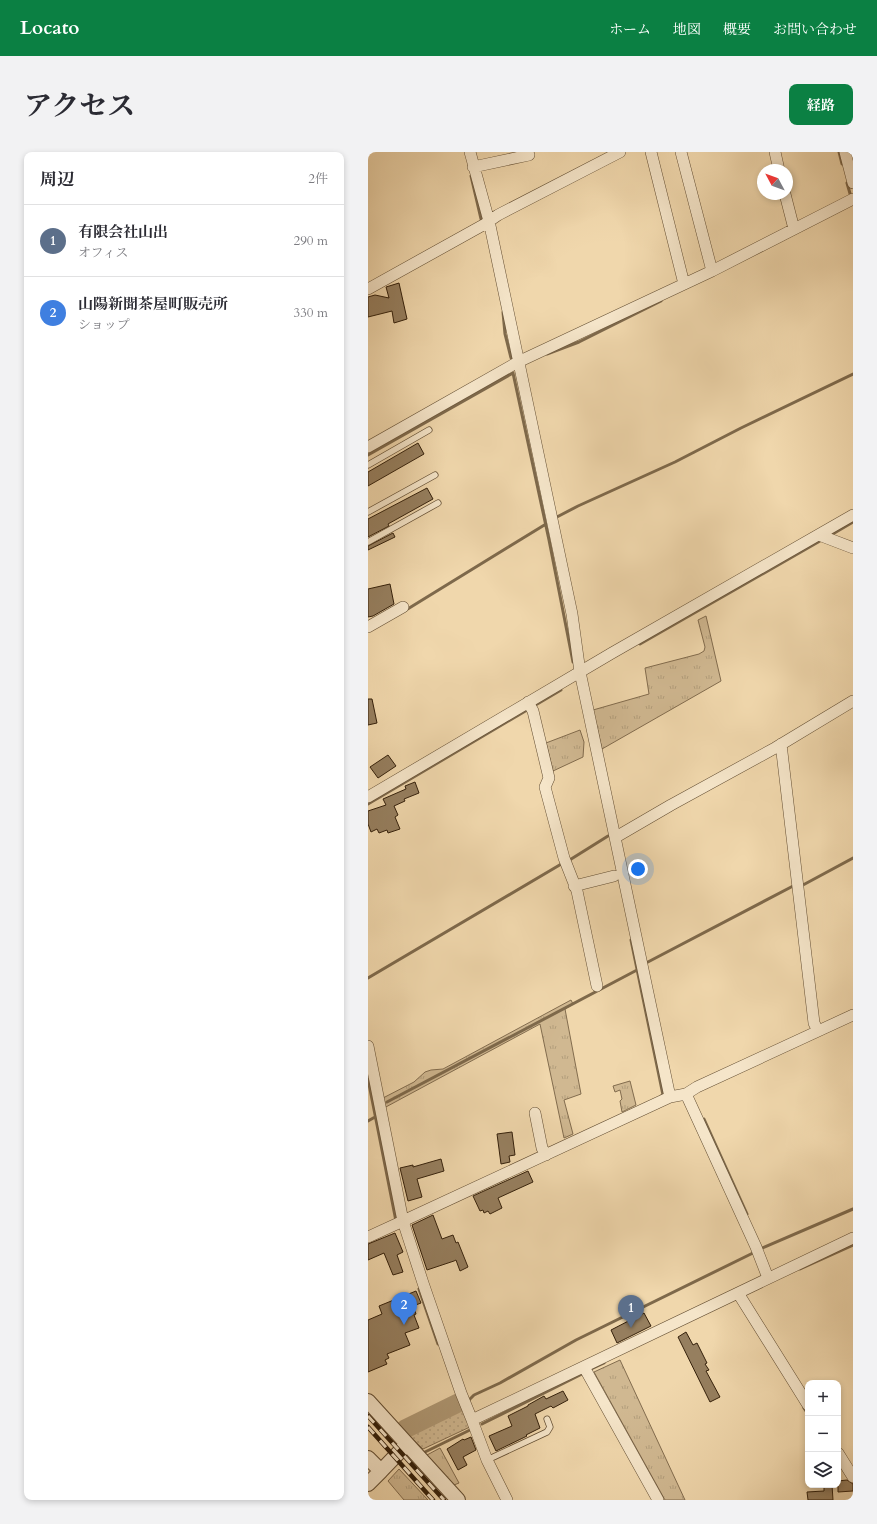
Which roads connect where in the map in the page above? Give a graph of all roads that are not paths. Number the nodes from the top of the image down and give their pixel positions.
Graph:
1 (470, 152) edge
2 (620, 152) edge
3 (651, 152) edge
4 (682, 152) edge
5 (775, 152) edge
6 (845, 152) edge
7 (529, 155) dead end
8 (778, 164) edge
9 (473, 167) junction
10 (853, 183) edge
11 (787, 200) edge
12 (851, 200) edge
13 (488, 221) junction
14 (794, 229) junction
15 (712, 271) junction
16 (684, 284) junction
17 (368, 289) edge
18 (518, 362) junction
19 (429, 430) dead end
20 (368, 447) edge
21 (368, 465) edge
22 (435, 475) dead end
23 (438, 503) dead end
24 (368, 512) edge
25 (853, 515) edge
26 (819, 535) junction
27 (368, 542) edge
28 (853, 548) edge
29 (402, 607) dead end
30 (368, 627) edge
31 (580, 672) junction
32 (853, 701) edge
33 (530, 706) junction
34 (781, 744) junction
35 (368, 797) edge
36 (616, 837) junction
37 (614, 876) dead end
38 (574, 886) junction
39 (597, 986) dead end
40 (853, 1016) edge
41 (816, 1028) junction
42 (368, 1046) edge
43 (689, 1092) junction
44 (670, 1097) junction
45 (535, 1113) dead end
46 (544, 1152) junction
47 (403, 1221) junction
48 (368, 1237) edge
49 (853, 1238) edge
50 (768, 1278) junction
51 (739, 1296) junction
52 (585, 1370) junction
53 (805, 1400) edge
54 (368, 1401) edge
55 (547, 1419) dead end
56 (472, 1420) junction
57 (407, 1444) junction
58 (368, 1458) edge
59 (841, 1458) edge
60 (487, 1460) junction
61 (381, 1471) junction
62 (853, 1477) edge
63 (368, 1484) edge
64 (458, 1500) edge
65 (507, 1500) edge
66 (658, 1500) edge

1 - 9 street
2 - 13 street
3 - 16 street
4 - 15 street
5 - 8 street
6 - 10 street
7 - 9 street
9 - 13 street
11 - 14 street
12 - 14 street
13 - 17 street
13 - 18 street
14 - 15 street
15 - 16 street
16 - 18 street
18 - 20 street
18 - 31 street
19 - 21 lane
22 - 24 lane
23 - 27 lane
25 - 26 street
26 - 28 street
26 - 31 street
29 - 30 street
31 - 33 street
31 - 36 street
32 - 34 street
33 - 35 street
33 - 38 street
34 - 36 street
34 - 41 street
36 - 44 street
37 - 38 street
38 - 39 street
40 - 41 street
41 - 43 street
42 - 47 street
43 - 44 street
43 - 50 street
44 - 46 street
45 - 46 street
46 - 47 street
47 - 48 street
47 - 56 street
49 - 50 street
50 - 51 street
51 - 52 street
51 - 53 street
52 - 56 street
52 - 66 street
54 - 57 street
55 - 60 lane
56 - 60 street
57 - 61 street
57 - 64 street
58 - 61 street
59 - 62 street
60 - 65 street
61 - 63 street

